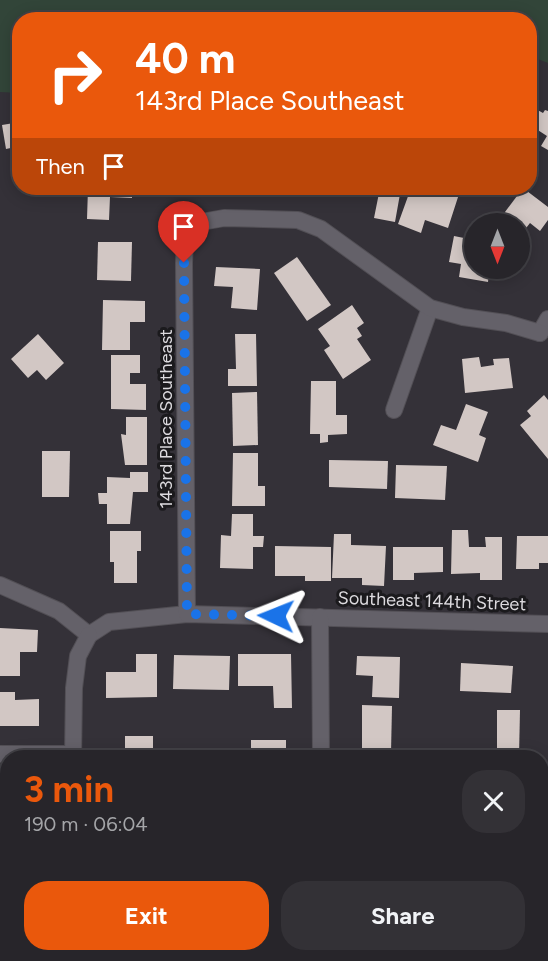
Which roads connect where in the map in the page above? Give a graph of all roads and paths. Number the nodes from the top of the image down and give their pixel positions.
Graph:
1 (430, 308) junction
2 (545, 331) edge
3 (394, 410) dead end
4 (3, 587) edge
5 (187, 614) junction
6 (320, 617) junction
7 (548, 624) edge
8 (89, 634) junction
9 (73, 750) edge
10 (321, 750) edge

1 - 2 street
1 - 3 street
1 - 5 street, 143rd Place Southeast
4 - 8 street
5 - 6 street, Southeast 144th Street
5 - 8 street, Southeast 144th Street
6 - 7 street, Southeast 144th Street
6 - 10 street
8 - 9 street

